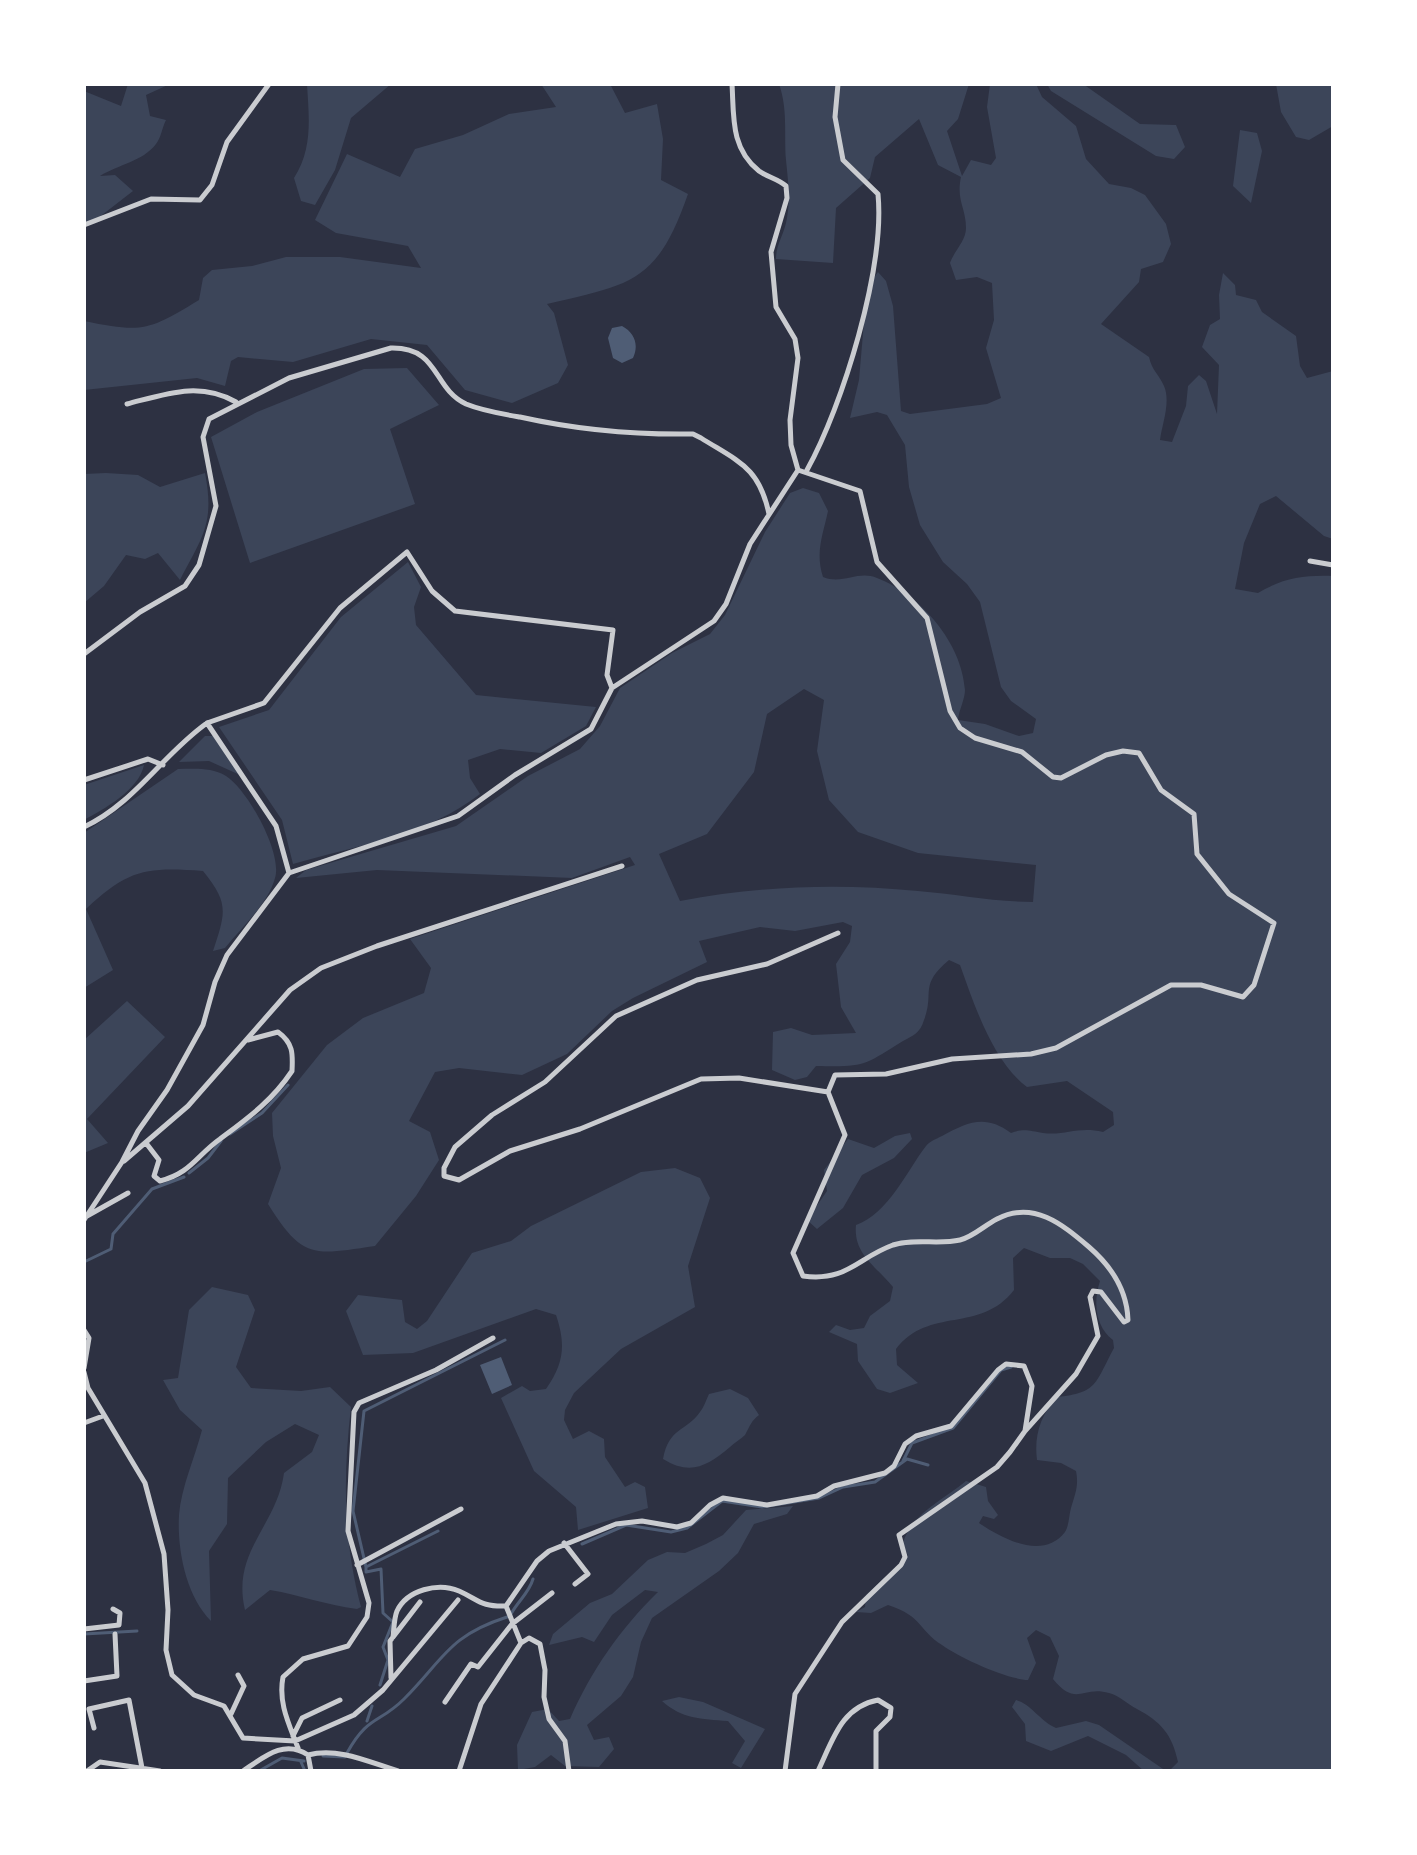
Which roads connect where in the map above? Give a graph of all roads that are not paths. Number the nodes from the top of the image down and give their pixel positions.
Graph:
1 (269, 84) edge
2 (732, 84) edge
3 (838, 84) edge
4 (84, 225) edge
5 (237, 402) junction
6 (127, 404) dead end
7 (798, 470) junction
8 (807, 470) junction
9 (769, 515) junction
10 (1310, 561) dead end
11 (1333, 565) edge
12 (84, 654) edge
13 (612, 688) junction
14 (207, 723) junction
15 (163, 765) junction
16 (84, 780) edge
17 (84, 827) edge
18 (622, 866) dead end
19 (289, 873) junction
20 (838, 933) dead end
21 (246, 1040) junction
22 (828, 1092) junction
23 (146, 1143) junction
24 (122, 1162) junction
25 (128, 1193) dead end
26 (85, 1218) edge
27 (84, 1330) edge
28 (493, 1338) dead end
29 (84, 1370) edge
30 (103, 1416) junction
31 (84, 1423) edge
32 (1025, 1431) junction
33 (461, 1509) dead end
34 (564, 1543) junction
35 (357, 1565) junction
36 (575, 1584) dead end
37 (552, 1593) dead end
38 (458, 1600) dead end
39 (420, 1602) dead end
40 (506, 1606) junction
41 (113, 1609) dead end
42 (512, 1624) junction
43 (84, 1629) edge
44 (115, 1634) dead end
45 (393, 1637) junction
46 (521, 1643) junction
47 (238, 1675) dead end
48 (391, 1679) junction
49 (84, 1681) edge
50 (340, 1700) dead end
51 (445, 1702) dead end
52 (231, 1714) junction
53 (94, 1728) dead end
54 (294, 1738) junction
55 (298, 1748) junction
56 (308, 1755) junction
57 (142, 1768) junction
58 (87, 1771) edge
59 (160, 1771) edge
60 (243, 1771) edge
61 (311, 1771) edge
62 (398, 1771) edge
63 (459, 1771) edge
64 (569, 1771) edge
65 (785, 1771) edge
66 (818, 1771) edge
67 (876, 1771) edge

1 - 4 street
2 - 7 street
3 - 8 street
5 - 6 street
5 - 9 street
5 - 12 street
7 - 8 street
7 - 9 street
8 - 22 street
9 - 13 street
10 - 11 street
13 - 14 street
13 - 19 street
14 - 15 street
14 - 19 street
15 - 16 street
15 - 17 street
18 - 21 street
19 - 24 street
20 - 22 street
21 - 23 street
21 - 23 street
22 - 32 street
23 - 24 street
24 - 26 street
25 - 26 street
27 - 29 street
28 - 35 street
29 - 30 street
30 - 31 street
30 - 52 street
32 - 34 street
32 - 65 street
33 - 35 street
34 - 36 street
34 - 40 street
35 - 54 street
37 - 42 street
38 - 48 street
39 - 45 street
40 - 42 street
40 - 45 street
41 - 43 street
42 - 46 street
42 - 51 street
44 - 49 street
45 - 48 street
46 - 63 street
46 - 64 street
47 - 52 street
48 - 54 street
50 - 54 street
52 - 54 street
53 - 57 street
54 - 55 street
55 - 56 street
55 - 60 street
56 - 61 street
56 - 62 street
57 - 58 street
57 - 59 street
66 - 67 street

